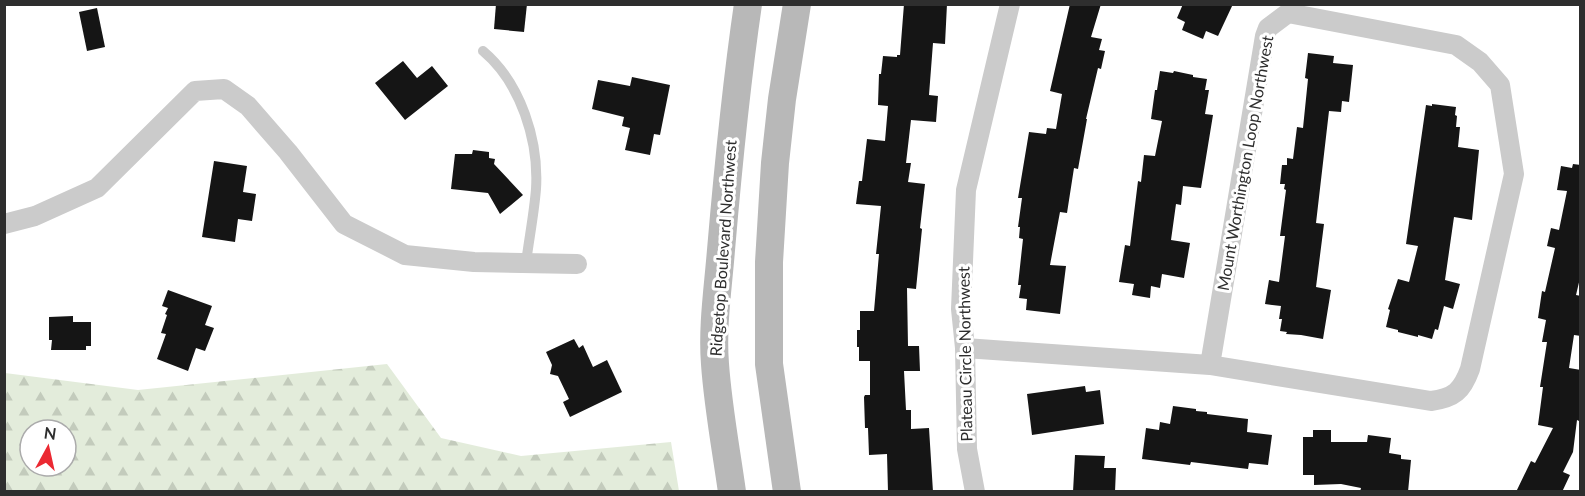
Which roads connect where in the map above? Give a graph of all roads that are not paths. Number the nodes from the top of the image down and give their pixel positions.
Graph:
1 (748, 4) edge
2 (797, 4) edge
3 (1010, 4) edge
4 (483, 51) dead end
5 (4, 224) edge
6 (526, 263) junction
7 (578, 264) dead end
8 (965, 348) junction
9 (1210, 366) junction
10 (732, 492) edge
11 (786, 492) edge
12 (975, 492) edge

1 - 10 main road, Ridgetop Boulevard Northwest
2 - 11 main road
3 - 8 street, Plateau Circle Northwest
4 - 6 lane
5 - 6 street
6 - 7 street
8 - 9 street, Mount Worthington Loop Northwest
8 - 12 street, Plateau Circle Northwest
9 - 9 street, Mount Worthington Loop Northwest

